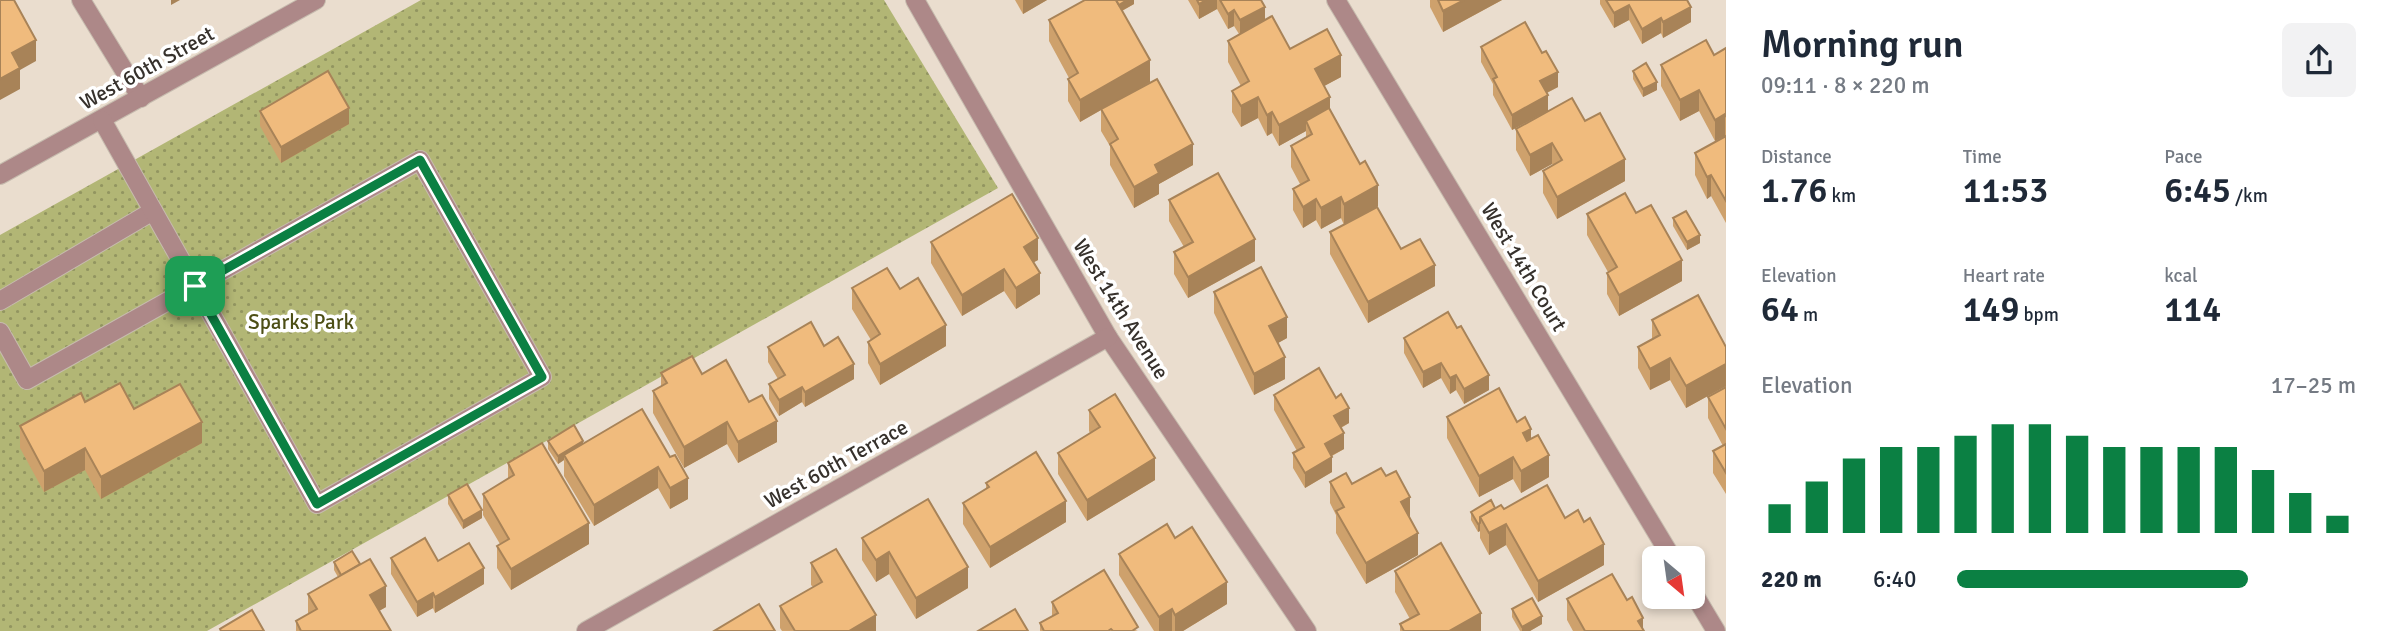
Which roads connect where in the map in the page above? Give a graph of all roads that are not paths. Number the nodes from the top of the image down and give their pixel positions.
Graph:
1 (81, 0) edge
2 (316, 0) edge
3 (915, 0) edge
4 (1336, 0) edge
5 (141, 98) junction
6 (102, 120) junction
7 (0, 175) edge
8 (153, 211) junction
9 (195, 286) junction
10 (0, 301) edge
11 (0, 332) edge
12 (1108, 337) junction
13 (1665, 546) edge
14 (1702, 609) edge
15 (586, 631) edge
16 (1307, 631) edge
17 (1716, 631) edge

1 - 5 street
2 - 5 street, West 60th Street
3 - 12 street, West 14th Avenue
4 - 13 street, West 14th Court
5 - 6 street, West 60th Street
6 - 7 street, West 60th Street
6 - 8 street
8 - 9 street
8 - 10 street
9 - 9 street
9 - 11 street
12 - 15 street, West 60th Terrace
12 - 16 street, West 14th Avenue
14 - 17 street

